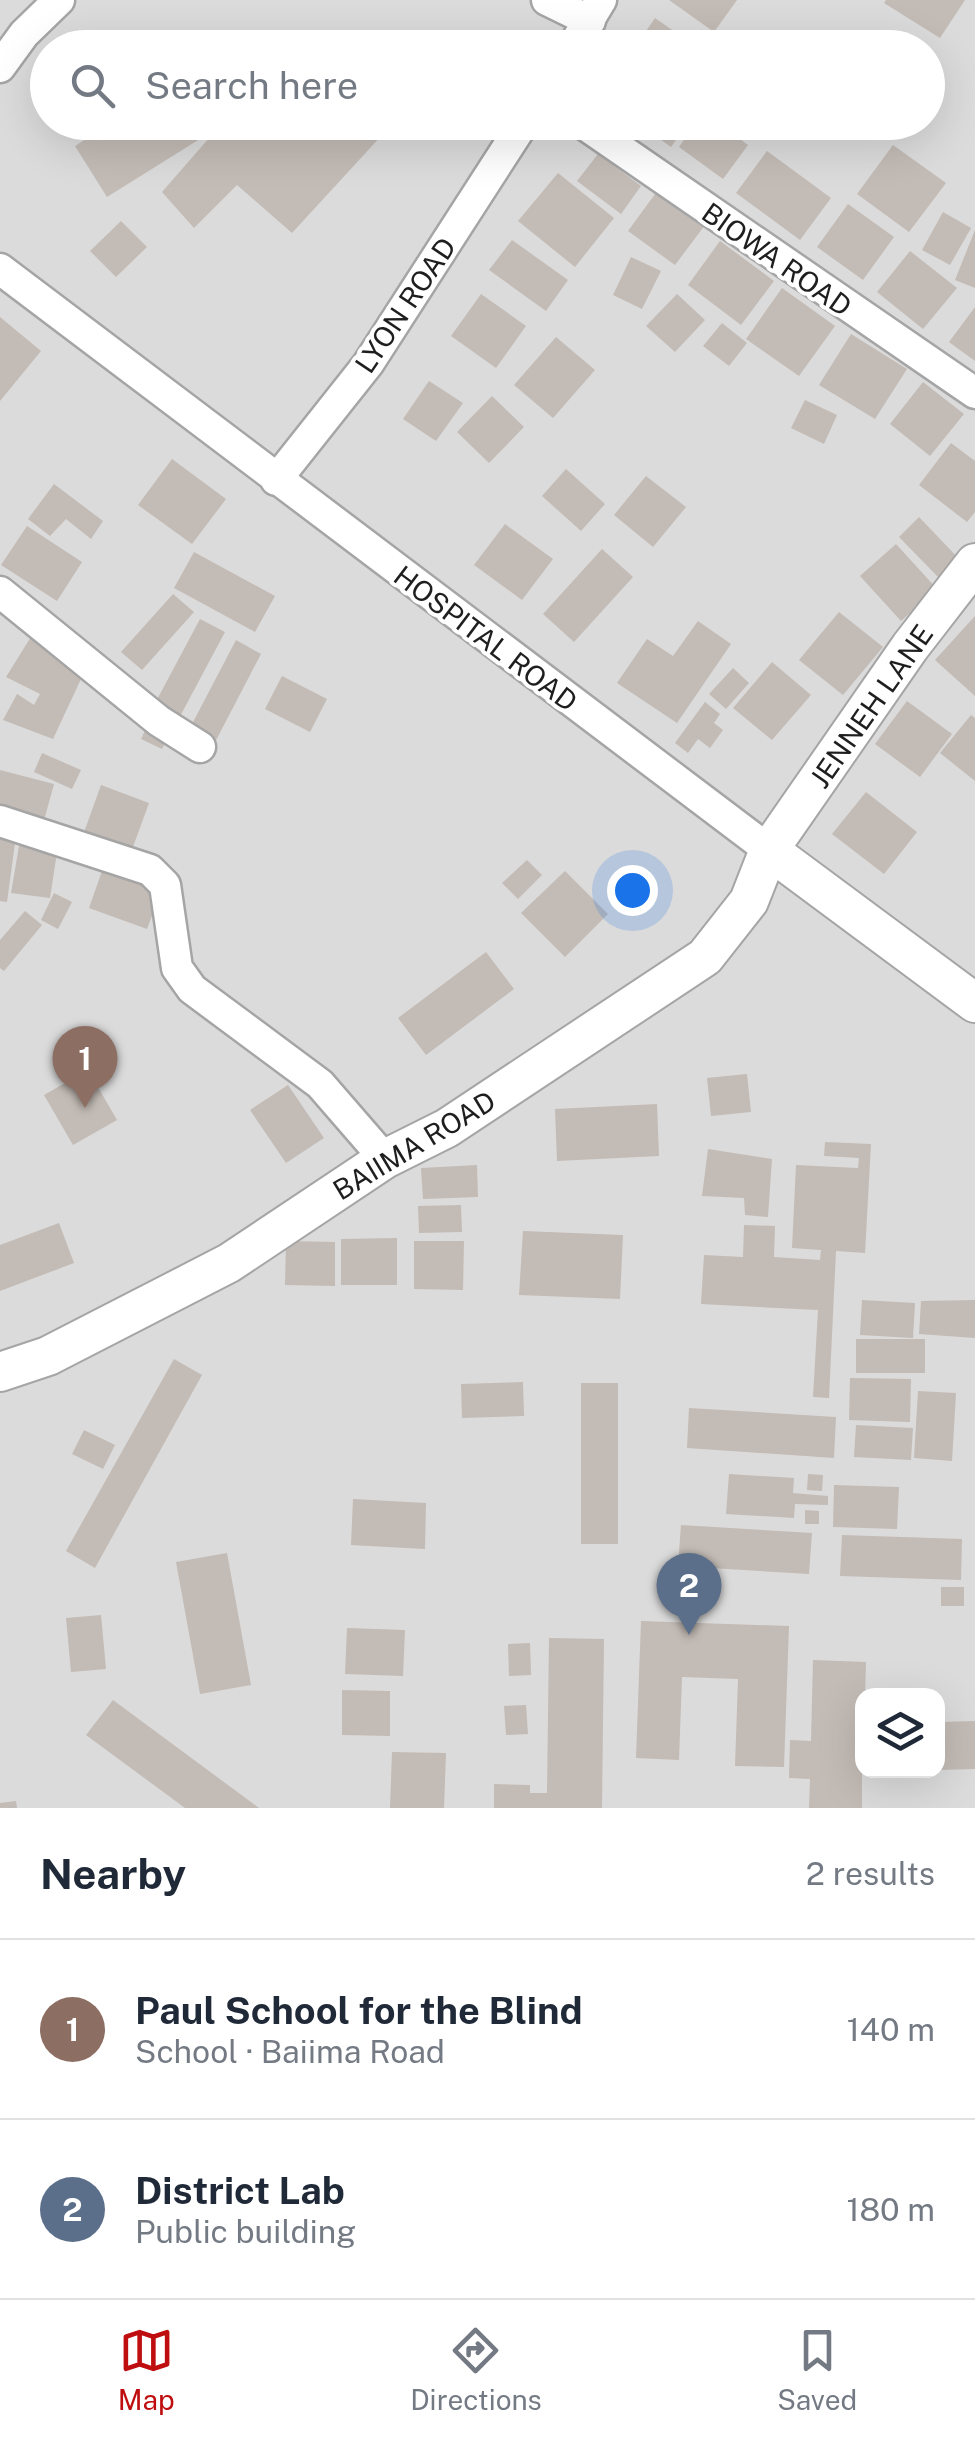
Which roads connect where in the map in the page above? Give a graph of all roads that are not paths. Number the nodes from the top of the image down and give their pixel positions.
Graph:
1 (59, 0) edge
2 (548, 0) edge
3 (596, 10) edge
4 (0, 67) edge
5 (512, 140) edge
6 (607, 140) edge
7 (0, 269) edge
8 (975, 394) edge
9 (276, 480) junction
10 (975, 563) edge
11 (0, 592) edge
12 (200, 747) dead end
13 (0, 820) edge
14 (769, 850) junction
15 (975, 1003) edge
16 (385, 1159) junction
17 (0, 1372) edge

1 - 4 street
2 - 3 street
5 - 9 street, LYON ROAD
6 - 8 street, BIOWA ROAD
7 - 9 street, HOSPITAL ROAD
9 - 14 street, HOSPITAL ROAD
10 - 14 street, JENNEH LANE
11 - 12 street
13 - 16 street
14 - 15 street, HOSPITAL ROAD
14 - 16 street, BAIIMA ROAD
16 - 17 street, BAIIMA ROAD

